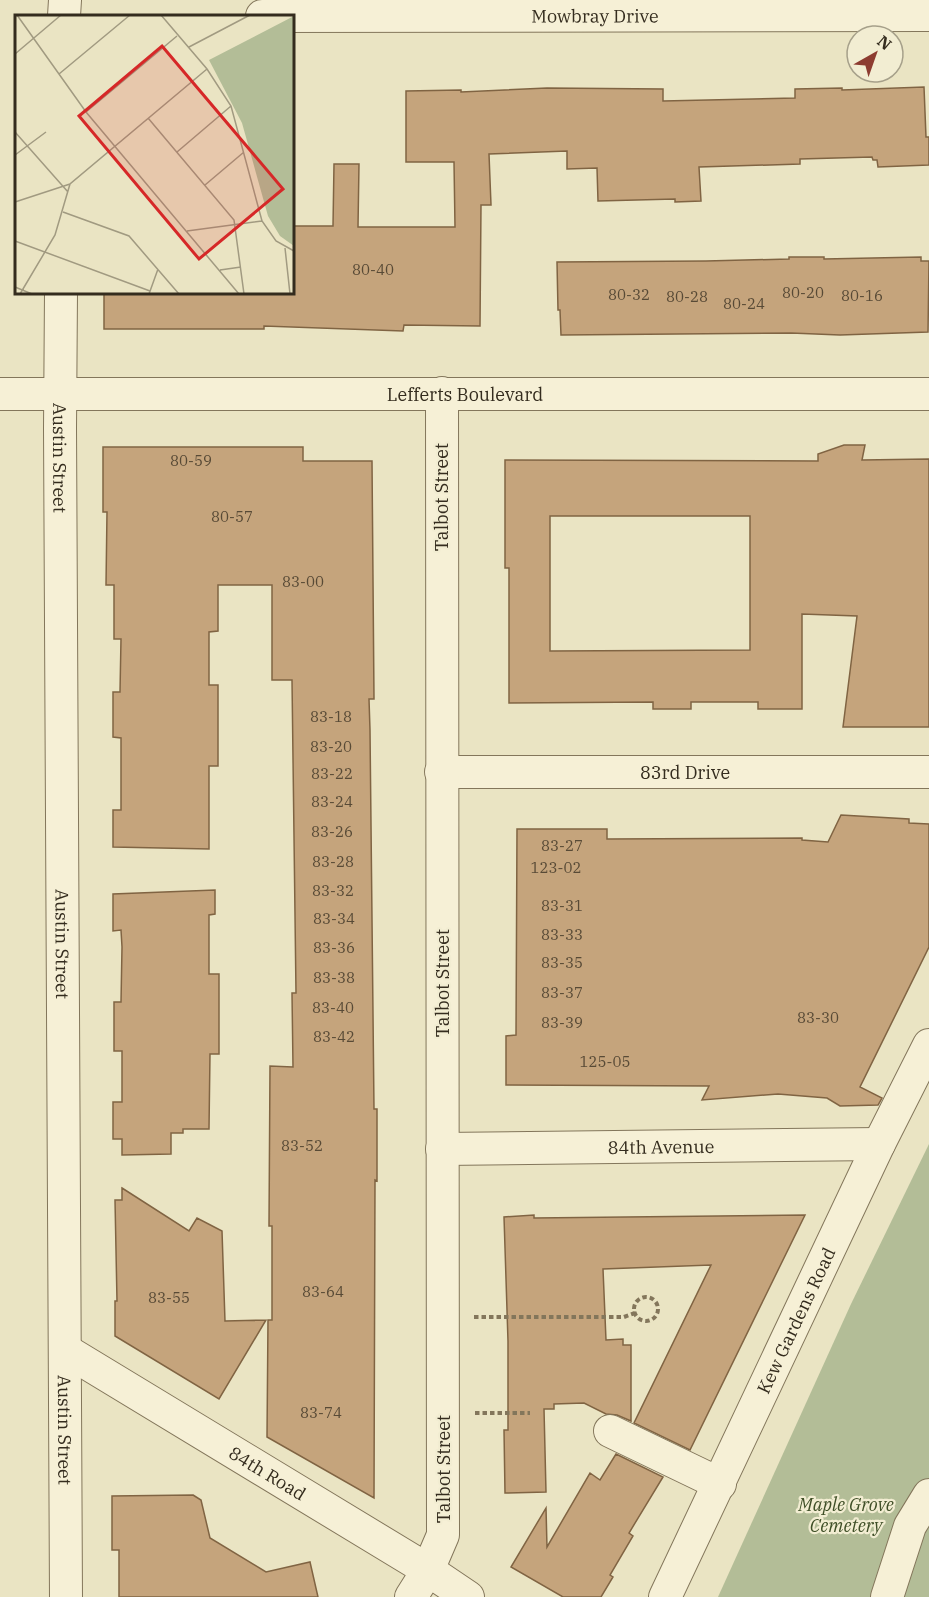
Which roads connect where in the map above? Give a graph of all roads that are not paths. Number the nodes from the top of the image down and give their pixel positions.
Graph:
1 (65, 0) edge
2 (64, 15) edge
3 (929, 15) edge
4 (294, 16) edge
5 (61, 294) edge
6 (441, 393) junction
7 (0, 394) edge
8 (60, 394) junction
9 (929, 394) edge
10 (441, 772) junction
11 (929, 772) edge
12 (929, 1045) edge
13 (879, 1144) junction
14 (442, 1149) junction
15 (65, 1350) junction
16 (610, 1431) dead end
17 (720, 1484) junction
18 (929, 1495) edge
19 (428, 1570) junction
20 (66, 1597) edge
21 (411, 1597) edge
22 (468, 1597) edge
23 (665, 1597) edge
24 (887, 1597) edge

1 - 2 street
3 - 4 street, Mowbray Drive
5 - 8 street, Austin Street
6 - 8 street, Lefferts Boulevard
6 - 9 street, Lefferts Boulevard
6 - 10 street, Talbot Street
7 - 8 street, Lefferts Boulevard
8 - 15 street, Austin Street
10 - 11 street, 83rd Drive
10 - 14 street, Talbot Street
12 - 13 street, Kew Gardens Road
13 - 14 street, 84th Avenue
13 - 17 street, Kew Gardens Road
14 - 19 street, Talbot Street
15 - 19 street, 84th Road
15 - 20 street, Austin Street
16 - 17 street
17 - 23 street, Kew Gardens Road
18 - 24 street
19 - 21 street, Talbot Street
19 - 22 street, 84th Road

